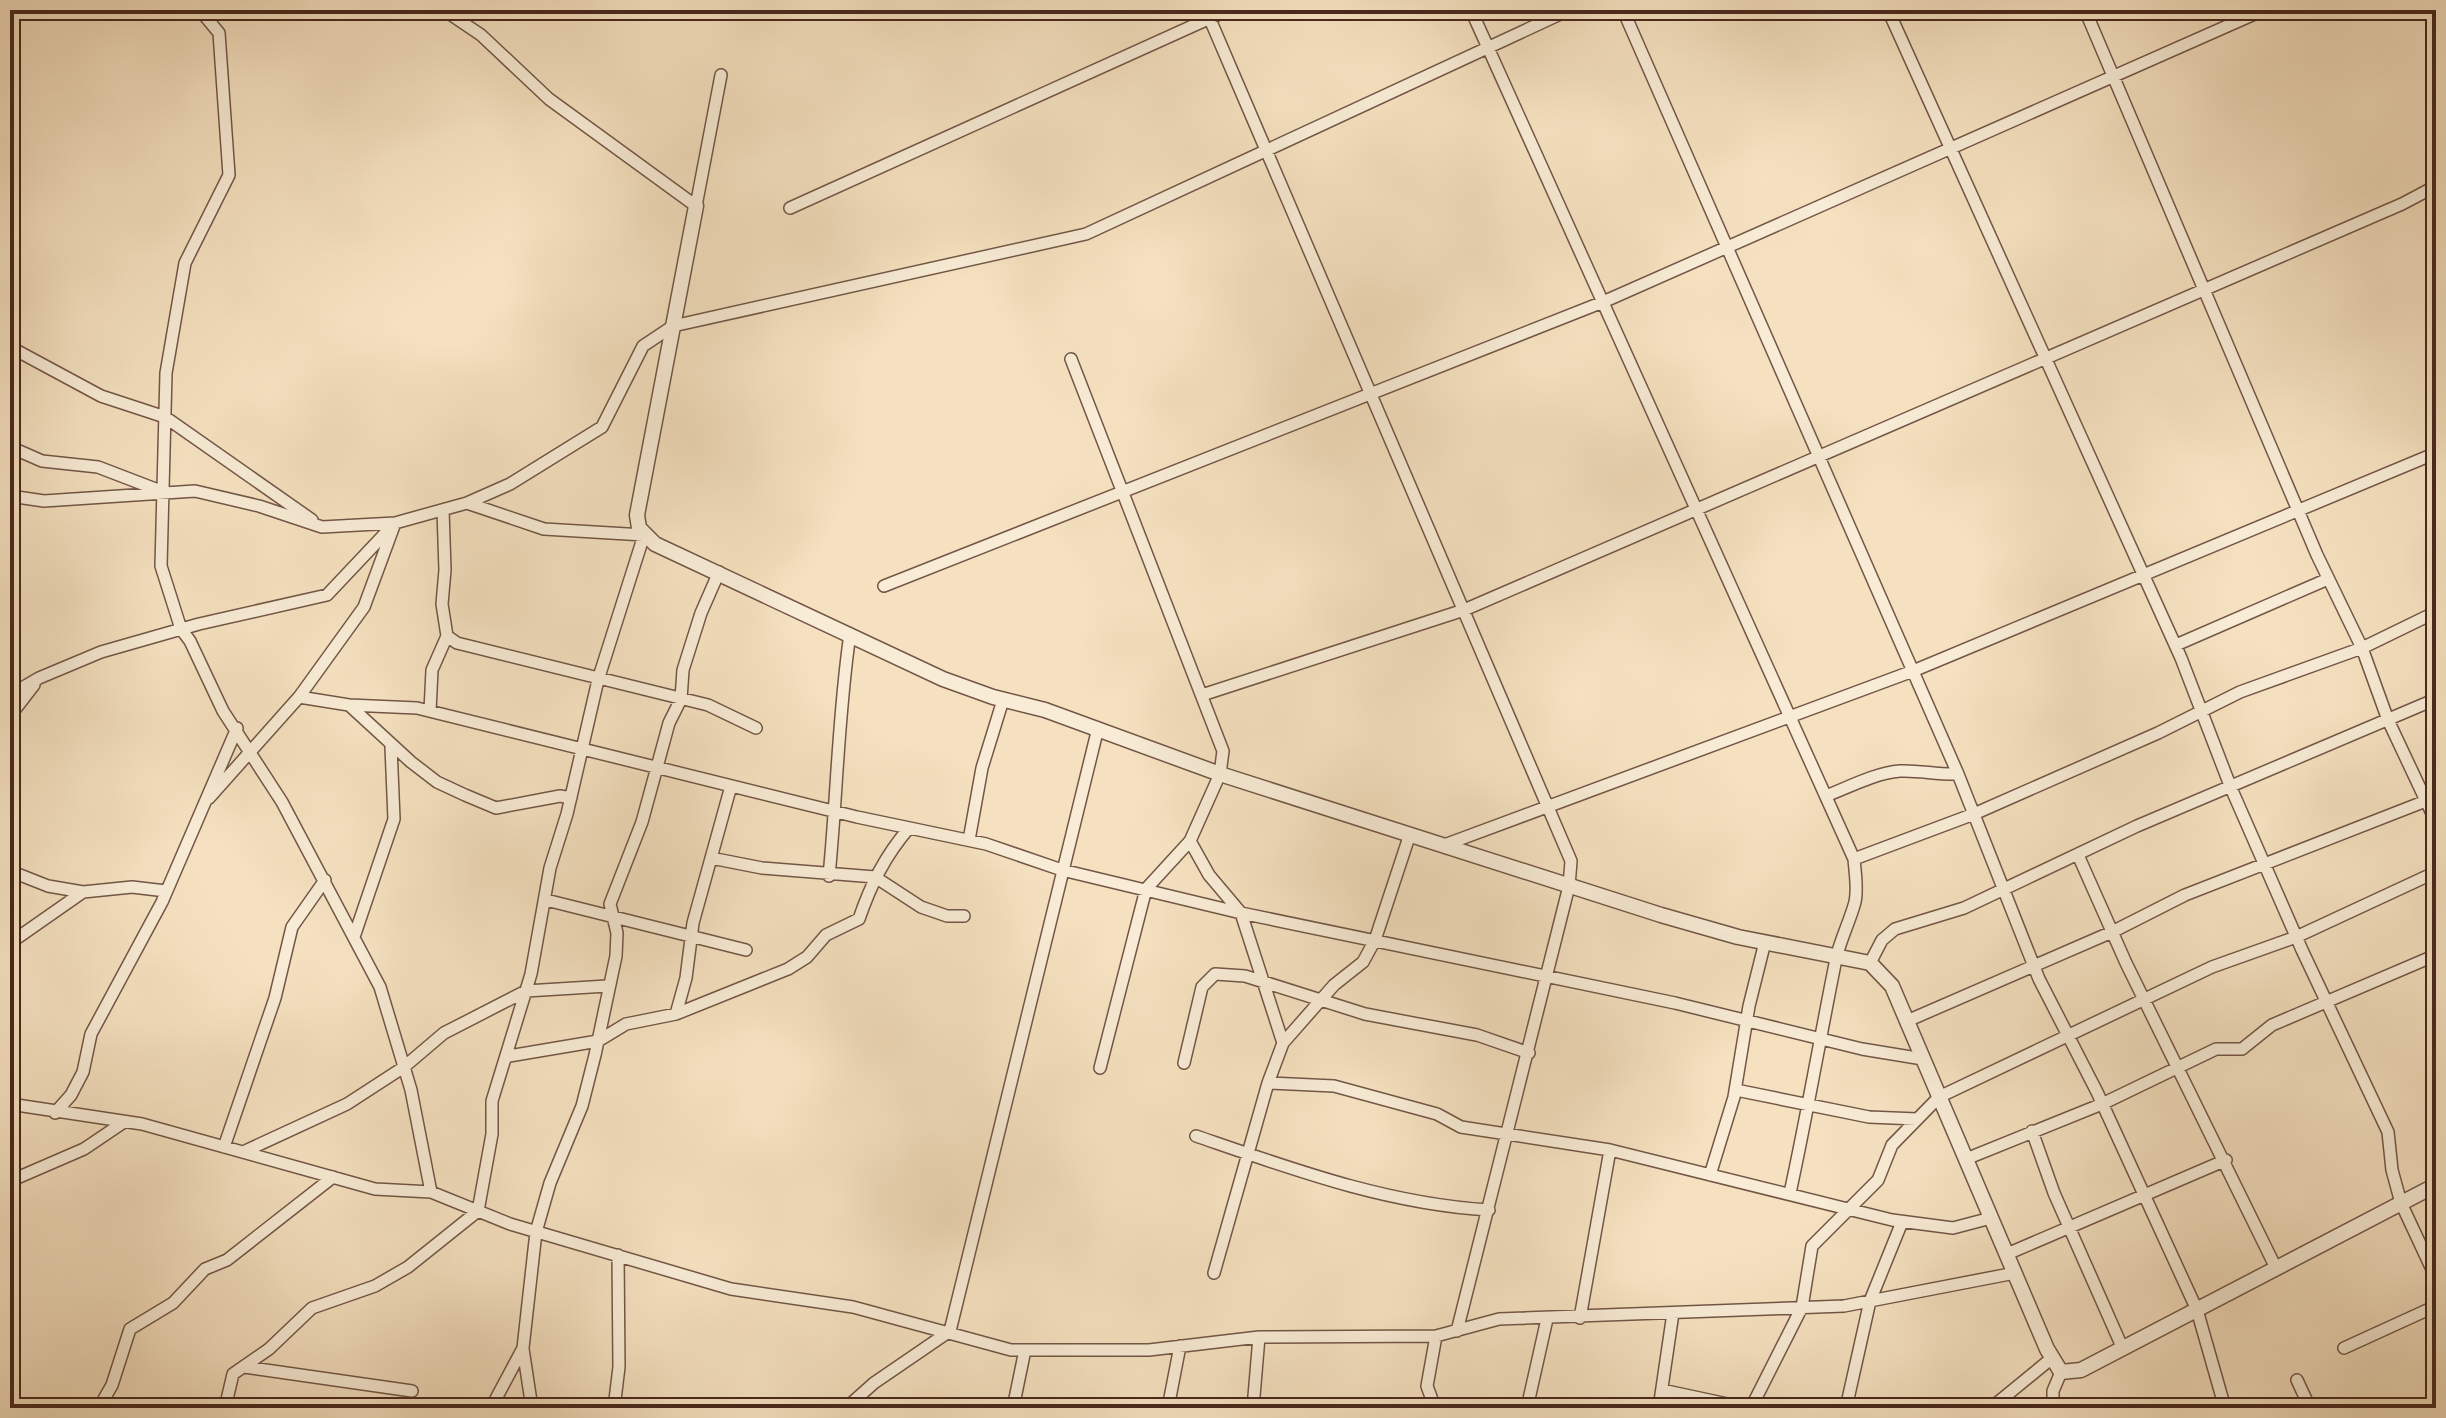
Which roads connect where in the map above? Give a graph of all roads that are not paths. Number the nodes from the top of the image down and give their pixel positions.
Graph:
1 (200, 10) edge
2 (444, 10) edge
3 (1228, 10) edge
4 (1471, 10) edge
5 (1569, 10) edge
6 (1623, 10) edge
7 (1888, 10) edge
8 (2085, 10) edge
9 (2259, 12) edge
10 (1208, 14) edge
11 (1488, 47) junction
12 (721, 75) dead end
13 (2113, 76) junction
14 (1951, 148) junction
15 (1266, 150) junction
16 (2436, 186) edge
17 (696, 206) junction
18 (790, 208) dead end
19 (1727, 247) junction
20 (2204, 290) junction
21 (1603, 302) junction
22 (673, 326) junction
23 (10, 347) edge
24 (1071, 359) dead end
25 (2046, 359) junction
26 (1371, 394) junction
27 (165, 417) junction
28 (10, 447) edge
29 (2436, 453) edge
30 (1819, 457) junction
31 (1124, 491) junction
32 (164, 493) junction
33 (10, 496) edge
34 (467, 503) junction
35 (443, 510) junction
36 (1697, 510) junction
37 (2298, 510) junction
38 (395, 523) junction
39 (322, 527) junction
40 (644, 535) junction
41 (719, 572) junction
42 (2144, 576) junction
43 (2328, 579) junction
44 (884, 586) dead end
45 (1464, 610) junction
46 (2436, 612) edge
47 (181, 629) junction
48 (850, 634) junction
49 (447, 636) junction
50 (2176, 645) junction
51 (2362, 648) junction
52 (1913, 671) junction
53 (39, 678) junction
54 (598, 680) junction
55 (11, 694) edge
56 (1202, 695) junction
57 (299, 697) junction
58 (681, 699) junction
59 (2436, 699) edge
60 (1003, 700) junction
61 (349, 705) junction
62 (430, 711) junction
63 (2201, 712) junction
64 (10, 716) edge
65 (1790, 716) junction
66 (2388, 720) junction
67 (237, 728) junction
68 (756, 728) dead end
69 (1098, 728) junction
70 (391, 747) junction
71 (581, 750) junction
72 (250, 752) junction
73 (659, 768) junction
74 (1220, 774) junction
75 (1958, 774) junction
76 (731, 786) junction
77 (2231, 788) junction
78 (1826, 796) junction
79 (209, 798) junction
80 (571, 798) junction
81 (2431, 799) edge
82 (1548, 806) junction
83 (836, 812) junction
84 (1974, 814) junction
85 (2436, 822) edge
86 (909, 828) junction
87 (1410, 834) junction
88 (969, 840) junction
89 (1190, 841) junction
90 (1447, 844) junction
91 (2078, 855) junction
92 (711, 858) junction
93 (1854, 859) junction
94 (2264, 863) junction
95 (1062, 870) junction
96 (10, 871) edge
97 (2436, 872) edge
98 (829, 876) junction
99 (875, 877) junction
100 (325, 880) junction
101 (1569, 886) junction
102 (1146, 889) junction
103 (2003, 889) junction
104 (166, 891) junction
105 (83, 892) junction
106 (546, 900) junction
107 (1241, 913) junction
108 (964, 916) dead end
109 (613, 918) junction
110 (2112, 932) junction
111 (354, 937) junction
112 (2296, 937) junction
113 (691, 938) junction
114 (1375, 940) junction
115 (1765, 942) junction
116 (10, 943) edge
117 (746, 950) dead end
118 (2436, 955) edge
119 (1836, 956) junction
120 (1870, 963) junction
121 (2033, 964) junction
122 (1545, 979) junction
123 (1265, 984) junction
124 (607, 986) junction
125 (526, 991) junction
126 (2144, 1000) junction
127 (1320, 1001) junction
128 (2327, 1003) junction
129 (676, 1014) junction
130 (1748, 1020) junction
131 (1907, 1021) junction
132 (2068, 1035) junction
133 (1822, 1039) junction
134 (598, 1041) junction
135 (1283, 1043) junction
136 (1529, 1053) junction
137 (509, 1056) junction
138 (1923, 1059) junction
139 (1184, 1063) dead end
140 (2176, 1066) junction
141 (404, 1067) junction
142 (1100, 1068) dead end
143 (1268, 1083) junction
144 (1736, 1090) junction
145 (1939, 1097) junction
146 (10, 1104) edge
147 (1810, 1104) junction
148 (2102, 1104) junction
149 (55, 1113) junction
150 (1917, 1119) junction
151 (124, 1122) junction
152 (2032, 1131) junction
153 (1509, 1135) junction
154 (1196, 1136) dead end
155 (224, 1147) junction
156 (1610, 1150) junction
157 (243, 1152) junction
158 (1247, 1154) junction
159 (1966, 1159) junction
160 (2226, 1160) junction
161 (1710, 1175) junction
162 (333, 1177) junction
163 (10, 1181) edge
164 (2436, 1185) edge
165 (431, 1192) junction
166 (1790, 1193) junction
167 (2142, 1196) junction
168 (2401, 1203) junction
169 (1850, 1208) junction
170 (1489, 1210) junction
171 (478, 1211) junction
172 (1991, 1218) junction
173 (1902, 1222) junction
174 (2071, 1227) junction
175 (536, 1232) junction
176 (2007, 1254) junction
177 (618, 1255) junction
178 (2276, 1268) junction
179 (1214, 1273) dead end
180 (2015, 1273) junction
181 (2436, 1278) edge
182 (1870, 1301) junction
183 (2436, 1306) edge
184 (1802, 1307) junction
185 (2197, 1310) junction
186 (1673, 1313) junction
187 (1580, 1318) junction
188 (1547, 1319) junction
189 (950, 1331) junction
190 (1457, 1331) junction
191 (1436, 1336) junction
192 (1259, 1337) junction
193 (1180, 1346) junction
194 (523, 1348) junction
195 (2344, 1348) dead end
196 (2123, 1349) junction
197 (1025, 1350) junction
198 (2052, 1358) junction
199 (244, 1367) junction
200 (2061, 1372) junction
201 (2297, 1380) dead end
202 (1662, 1390) junction
203 (412, 1391) dead end
204 (1168, 1407) edge
205 (99, 1408) edge
206 (225, 1408) edge
207 (491, 1408) edge
208 (532, 1408) edge
209 (614, 1408) edge
210 (846, 1408) edge
211 (1013, 1408) edge
212 (1253, 1408) edge
213 (1434, 1408) edge
214 (1527, 1408) edge
215 (1659, 1408) edge
216 (1748, 1408) edge
217 (1846, 1408) edge
218 (1991, 1408) edge
219 (2053, 1408) edge
220 (2225, 1408) edge
221 (2310, 1408) edge

1 - 27 street
2 - 17 street
3 - 10 street
4 - 11 street
5 - 11 street
6 - 19 street
7 - 14 street
8 - 13 street
9 - 13 street
10 - 15 street
10 - 18 street
11 - 15 street
11 - 21 street
12 - 17 street
13 - 14 street
13 - 20 street
14 - 19 street
14 - 25 street
15 - 22 street
15 - 26 street
16 - 20 street
17 - 22 street
19 - 21 street
19 - 30 street
20 - 25 street
20 - 37 street
21 - 26 street
21 - 36 street
22 - 34 street
22 - 40 street
23 - 27 street
24 - 31 street
25 - 30 street
25 - 42 street
26 - 31 street
26 - 45 street
27 - 32 street
27 - 39 street
28 - 32 street
29 - 37 street
30 - 36 street
30 - 52 street
31 - 44 street
31 - 56 street
32 - 33 street
32 - 39 street
32 - 47 street
34 - 35 street
34 - 40 street
35 - 38 street
35 - 49 street
36 - 45 street
36 - 65 street
37 - 42 street
37 - 43 street
38 - 39 street
38 - 47 street
38 - 57 street
40 - 41 street
40 - 54 street
41 - 48 street
41 - 58 street
42 - 50 street
42 - 52 street
43 - 50 street
43 - 51 street
45 - 56 street
45 - 82 street
46 - 51 street
47 - 53 street
47 - 67 street
48 - 60 street
48 - 83 street
49 - 54 street
49 - 62 street
50 - 63 street
51 - 63 street
51 - 66 street
52 - 65 street
52 - 75 street
53 - 55 street
53 - 64 street
54 - 58 street
54 - 71 street
56 - 74 street
57 - 61 street
57 - 72 street
58 - 68 street
58 - 73 street
59 - 66 street
60 - 69 street
60 - 88 street
61 - 62 street
61 - 70 street
62 - 71 street
63 - 77 street
63 - 84 street
65 - 78 street
65 - 82 street
66 - 77 street
66 - 81 street
67 - 72 street
67 - 79 street
69 - 74 street
69 - 95 street
70 - 80 street
70 - 111 street
71 - 73 street
71 - 80 street
72 - 79 street
72 - 100 street
73 - 76 street
73 - 109 street
74 - 87 street
74 - 89 street
75 - 78 street
75 - 84 street
76 - 83 street
76 - 92 street
77 - 91 street
77 - 94 street
78 - 93 street
79 - 104 street
80 - 106 street
81 - 85 street
81 - 94 street
82 - 90 street
82 - 101 street
83 - 86 street
83 - 98 street
84 - 93 street
84 - 103 street
86 - 88 street
86 - 99 street
87 - 90 street
87 - 114 street
88 - 95 street
89 - 102 street
89 - 107 street
90 - 101 street
91 - 103 street
91 - 110 street
92 - 98 street
92 - 113 street
93 - 119 street
94 - 110 street
94 - 112 street
95 - 102 street
95 - 189 street
96 - 105 street
97 - 112 street
98 - 99 street
99 - 108 street
99 - 129 street
100 - 111 street
100 - 155 street
101 - 115 street
101 - 122 street
102 - 107 street
102 - 142 street
103 - 120 street
103 - 121 street
104 - 105 street
104 - 149 street
105 - 116 street
106 - 109 street
106 - 125 street
107 - 114 street
107 - 123 street
109 - 113 street
109 - 124 street
110 - 121 street
110 - 126 street
111 - 141 street
112 - 126 street
112 - 128 street
113 - 117 street
113 - 129 street
114 - 122 street
114 - 127 street
115 - 119 street
115 - 130 street
118 - 128 street
119 - 120 street
119 - 133 street
120 - 131 street
121 - 131 street
121 - 132 street
122 - 130 street
122 - 136 street
123 - 127 street
123 - 135 street
123 - 139 street
124 - 125 street
124 - 134 street
125 - 137 street
125 - 141 street
126 - 132 street
126 - 140 street
127 - 135 street
127 - 136 street
128 - 140 street
128 - 168 street
129 - 134 street
130 - 133 street
130 - 144 street
131 - 138 street
132 - 145 street
132 - 148 street
133 - 138 street
133 - 147 street
134 - 137 street
134 - 175 street
135 - 143 street
136 - 153 street
137 - 171 street
138 - 145 street
140 - 148 street
140 - 160 street
141 - 157 street
141 - 165 street
143 - 153 street
143 - 158 street
144 - 147 street
144 - 161 street
145 - 150 street
145 - 159 street
146 - 149 street
147 - 150 street
147 - 166 street
148 - 152 street
148 - 167 street
149 - 151 street
150 - 169 street
151 - 155 street
151 - 163 street
152 - 159 street
152 - 174 street
153 - 156 street
153 - 170 street
154 - 158 street
155 - 157 street
156 - 161 street
156 - 187 street
157 - 162 street
158 - 170 street
158 - 179 street
159 - 172 street
160 - 167 street
160 - 178 street
161 - 166 street
162 - 165 street
162 - 205 street
164 - 168 street
165 - 171 street
166 - 169 street
167 - 174 street
167 - 185 street
168 - 178 street
168 - 181 street
169 - 173 street
169 - 184 street
170 - 190 street
171 - 175 street
171 - 199 street
172 - 173 street
172 - 176 street
173 - 182 street
174 - 176 street
174 - 196 street
175 - 177 street
175 - 194 street
176 - 180 street
177 - 189 street
177 - 209 street
178 - 185 street
180 - 182 street
180 - 198 street
182 - 184 street
182 - 217 street
183 - 195 street
184 - 186 street
184 - 216 street
185 - 196 street
185 - 220 street
186 - 187 street
186 - 202 street
187 - 188 street
188 - 190 street
188 - 214 street
189 - 197 street
189 - 210 street
190 - 191 street
191 - 192 street
191 - 213 street
192 - 193 street
192 - 212 street
193 - 197 street
193 - 204 street
194 - 207 street
194 - 208 street
196 - 200 street
197 - 211 street
198 - 200 street
198 - 218 street
199 - 203 street
199 - 206 street
200 - 219 street
201 - 221 street
202 - 215 street
202 - 216 street

